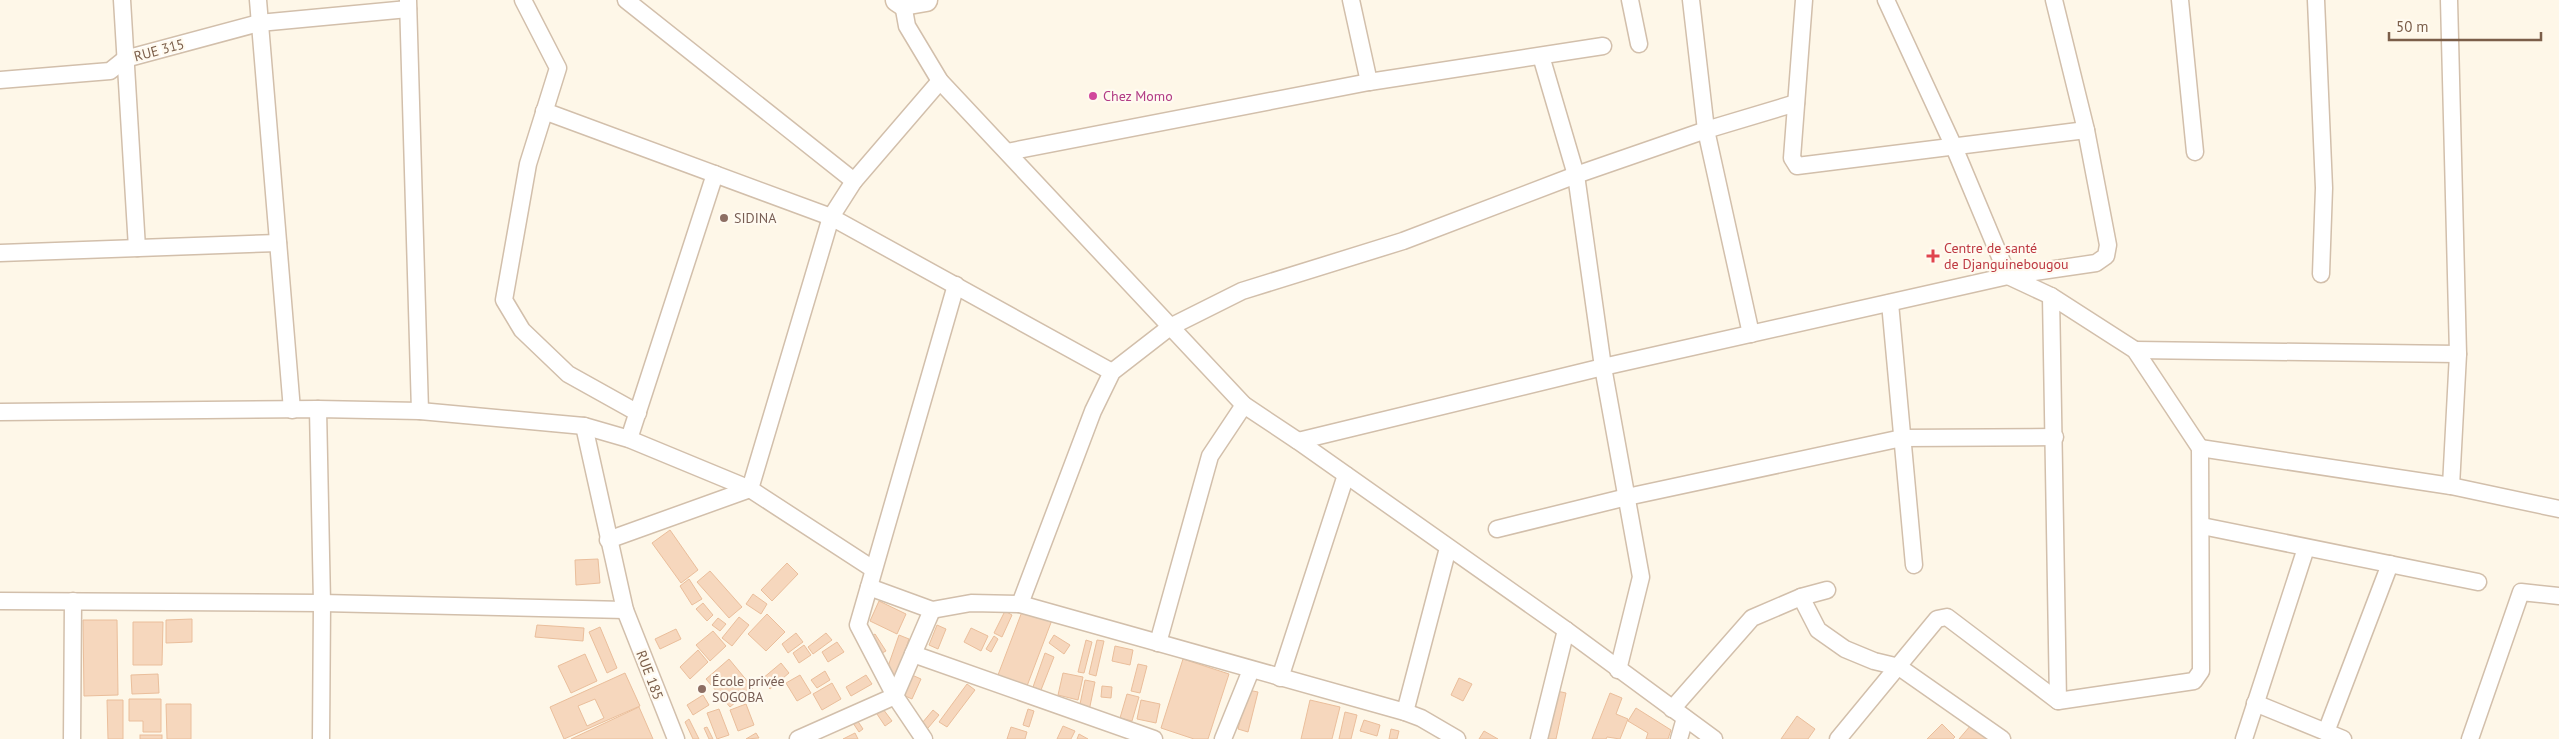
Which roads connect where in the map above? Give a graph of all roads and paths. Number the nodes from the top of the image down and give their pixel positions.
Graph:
1 (122, 0) edge
2 (258, 0) edge
3 (523, 0) edge
4 (626, 0) edge
5 (926, 0) edge
6 (1351, 0) edge
7 (1630, 0) edge
8 (1691, 0) edge
9 (1804, 0) edge
10 (1886, 0) edge
11 (2054, 0) edge
12 (2180, 0) edge
13 (2316, 0) edge
14 (2449, 0) edge
15 (900, 2) edge
16 (408, 5) edge
17 (260, 23) junction
18 (1639, 44) dead end
19 (1603, 46) dead end
20 (1542, 56) junction
21 (125, 59) junction
22 (0, 80) edge
23 (940, 81) junction
24 (1369, 82) junction
25 (1796, 103) junction
26 (544, 111) junction
27 (1706, 130) junction
28 (2086, 130) junction
29 (1954, 147) junction
30 (1007, 152) junction
31 (2195, 152) dead end
32 (715, 174) junction
33 (1576, 175) junction
34 (854, 181) junction
35 (831, 217) junction
36 (278, 242) junction
37 (137, 248) junction
38 (0, 253) edge
39 (2321, 274) dead end
40 (2008, 276) junction
41 (956, 285) junction
42 (2051, 296) junction
43 (1890, 303) junction
44 (1170, 327) junction
45 (1751, 334) junction
46 (2136, 350) junction
47 (2458, 354) junction
48 (1603, 367) junction
49 (1112, 372) junction
50 (1244, 406) junction
51 (292, 410) junction
52 (318, 410) junction
53 (420, 411) junction
54 (0, 412) edge
55 (638, 413) junction
56 (584, 426) junction
57 (1902, 438) junction
58 (2055, 438) junction
59 (629, 439) junction
60 (1298, 441) junction
61 (2200, 448) junction
62 (1346, 475) junction
63 (2451, 486) junction
64 (750, 489) junction
65 (1627, 497) junction
66 (2559, 509) edge
67 (2202, 526) junction
68 (1497, 529) dead end
69 (608, 540) junction
70 (1448, 548) junction
71 (2306, 548) junction
72 (1914, 564) dead end
73 (2390, 564) junction
74 (874, 569) junction
75 (2478, 582) dead end
76 (869, 587) junction
77 (1827, 590) dead end
78 (2559, 596) edge
79 (1801, 597) junction
80 (0, 601) edge
81 (74, 601) junction
82 (322, 603) junction
83 (1020, 604) junction
84 (625, 610) junction
85 (932, 610) junction
86 (1566, 630) junction
87 (1158, 643) junction
88 (913, 654) junction
89 (1899, 667) junction
90 (1251, 670) junction
91 (1618, 670) junction
92 (1280, 678) junction
93 (895, 696) junction
94 (2058, 701) junction
95 (2255, 704) junction
96 (1406, 712) junction
97 (1678, 713) junction
98 (2326, 732) junction
99 (72, 739) edge
100 (321, 739) edge
101 (676, 739) edge
102 (798, 739) edge
103 (924, 739) edge
104 (1154, 739) edge
105 (1223, 739) edge
106 (1456, 739) edge
107 (1540, 739) edge
108 (1679, 739) edge
109 (1714, 739) edge
110 (1838, 739) edge
111 (2002, 739) edge
112 (2244, 739) edge
113 (2343, 739) edge
114 (2470, 739) edge

1 - 21 street
2 - 17 street
3 - 26 street
4 - 34 street
5 - 15 street
6 - 24 street
7 - 18 street
8 - 27 street
9 - 25 street
10 - 29 street
11 - 28 street
12 - 31 street
13 - 39 street
14 - 47 street
15 - 23 street
16 - 17 street, RUE 315
16 - 53 street
17 - 21 street, RUE 315
17 - 36 street
19 - 20 street
20 - 24 street
20 - 33 street
21 - 22 street, RUE 315
21 - 37 street
23 - 30 street
23 - 34 street
24 - 30 street
25 - 27 street
25 - 29 street
26 - 32 street
26 - 55 street
27 - 33 street
27 - 45 street
28 - 29 street
28 - 40 street
29 - 40 street
30 - 44 street
32 - 35 street
32 - 55 street
33 - 44 street
33 - 48 street
34 - 35 street
35 - 41 street
35 - 64 street
36 - 37 street
36 - 51 street
37 - 38 street
40 - 42 street
40 - 43 street
41 - 49 street
41 - 74 street
42 - 46 street
42 - 58 street
43 - 45 street
43 - 57 street
44 - 49 street
44 - 50 street
45 - 48 street
46 - 47 street
46 - 61 street
47 - 63 street
48 - 60 street
48 - 65 street
49 - 83 street
50 - 60 street
50 - 87 street
51 - 52 street
51 - 54 street
52 - 53 street
52 - 82 street
53 - 56 street
55 - 59 street
56 - 59 street
56 - 69 street, RUE 185
57 - 58 street
57 - 65 street
57 - 72 street
58 - 94 street
59 - 64 street
60 - 62 street
61 - 63 street
61 - 67 street
62 - 70 street
62 - 92 street
63 - 66 street
64 - 69 street
64 - 74 street
65 - 68 street
65 - 91 street
67 - 71 street
67 - 94 street
69 - 84 street, RUE 185
70 - 86 street
70 - 96 street
71 - 73 street
71 - 95 street
73 - 75 street
73 - 98 street
74 - 76 street
76 - 85 street
76 - 93 street
77 - 79 street
78 - 114 street
79 - 89 street
79 - 97 street
80 - 81 street
81 - 82 street
81 - 99 street
82 - 84 street
82 - 100 street
83 - 85 street
83 - 87 street
84 - 101 street, RUE 185
85 - 88 street
86 - 91 street
86 - 107 street
87 - 90 street
88 - 93 street
88 - 104 street
89 - 94 street
89 - 110 street
89 - 111 street
90 - 92 street
90 - 105 street
91 - 97 street
92 - 96 street
93 - 102 street
93 - 103 street
95 - 98 street
95 - 112 street
96 - 106 street
97 - 108 street
97 - 109 street
98 - 113 street

